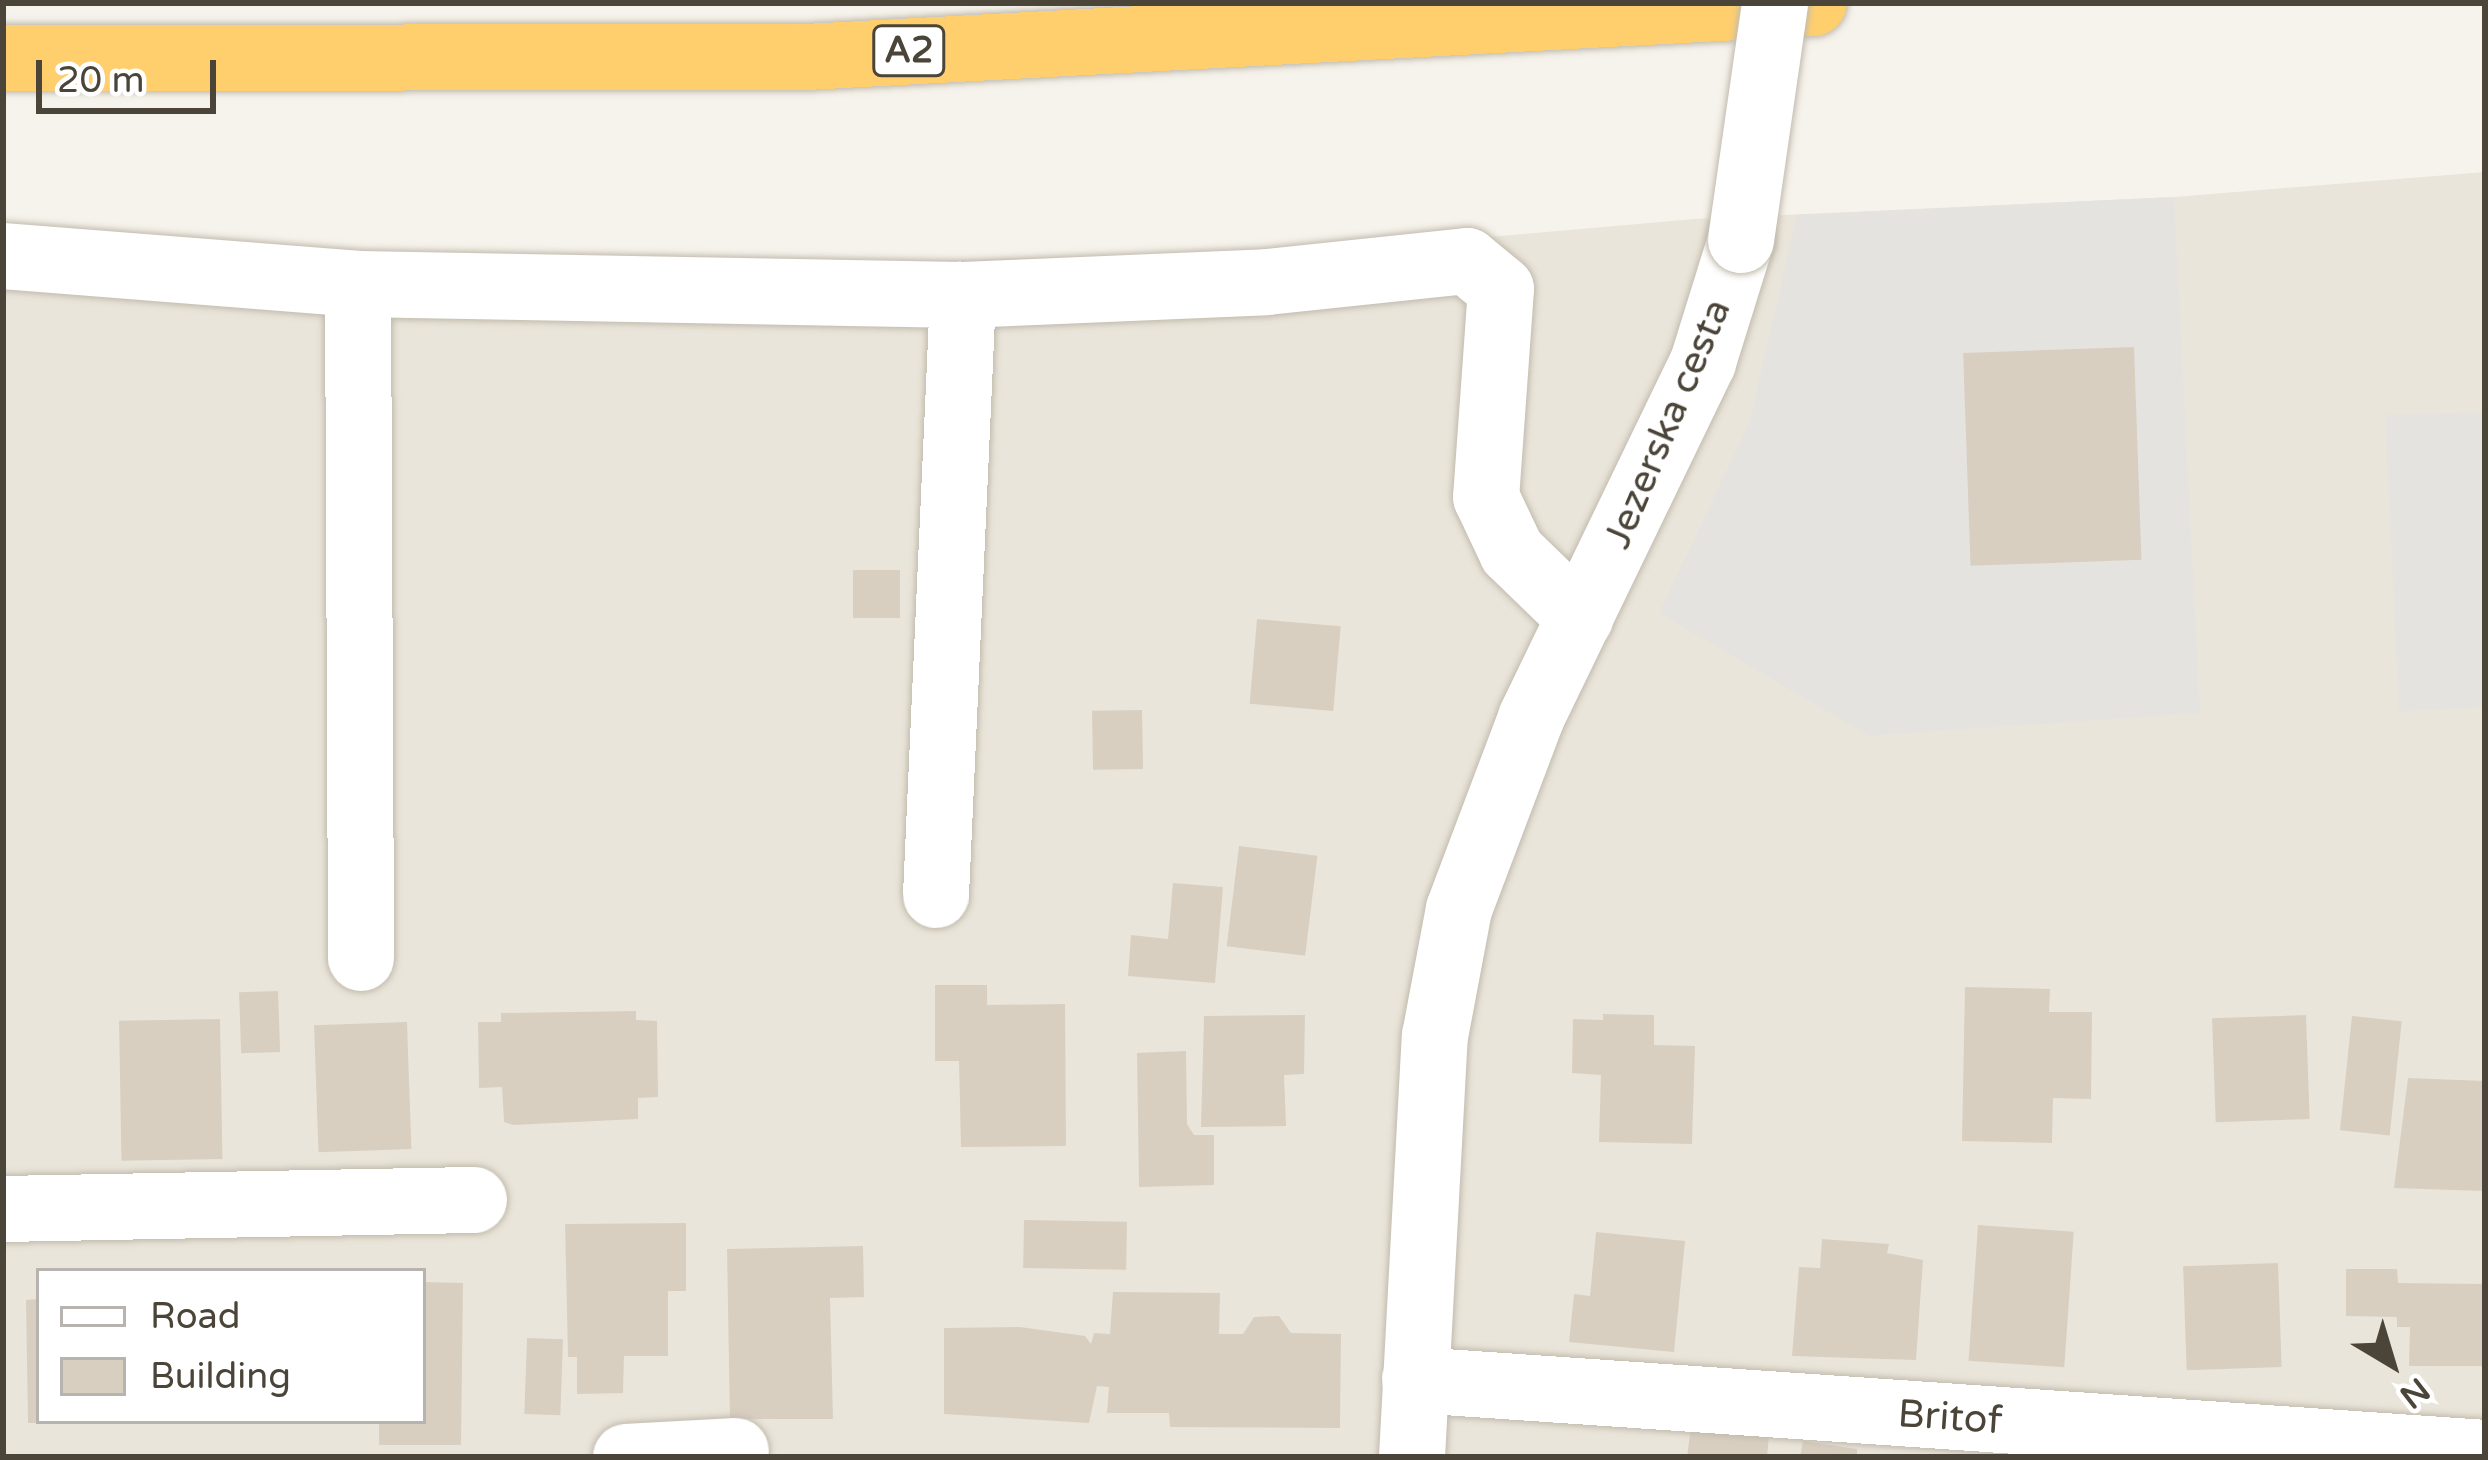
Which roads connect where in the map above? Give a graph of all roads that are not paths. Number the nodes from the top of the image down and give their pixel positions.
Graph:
1 (1775, 3) edge
2 (1814, 3) edge
3 (3, 58) edge
4 (3, 256) edge
5 (358, 284) junction
6 (963, 295) junction
7 (1580, 618) junction
8 (936, 895) dead end
9 (361, 958) dead end
10 (474, 1200) dead end
11 (3, 1208) edge
12 (1415, 1380) junction
13 (736, 1451) dead end
14 (2485, 1454) edge
15 (626, 1457) edge
16 (1412, 1457) edge

1 - 7 street, Jezerska cesta, bridge
2 - 3 highway, A2
4 - 5 street
5 - 6 street
5 - 9 street
6 - 7 street
6 - 8 street
7 - 12 street, Jezerska cesta
10 - 11 street
12 - 14 street, Britof
12 - 16 street
13 - 15 street

